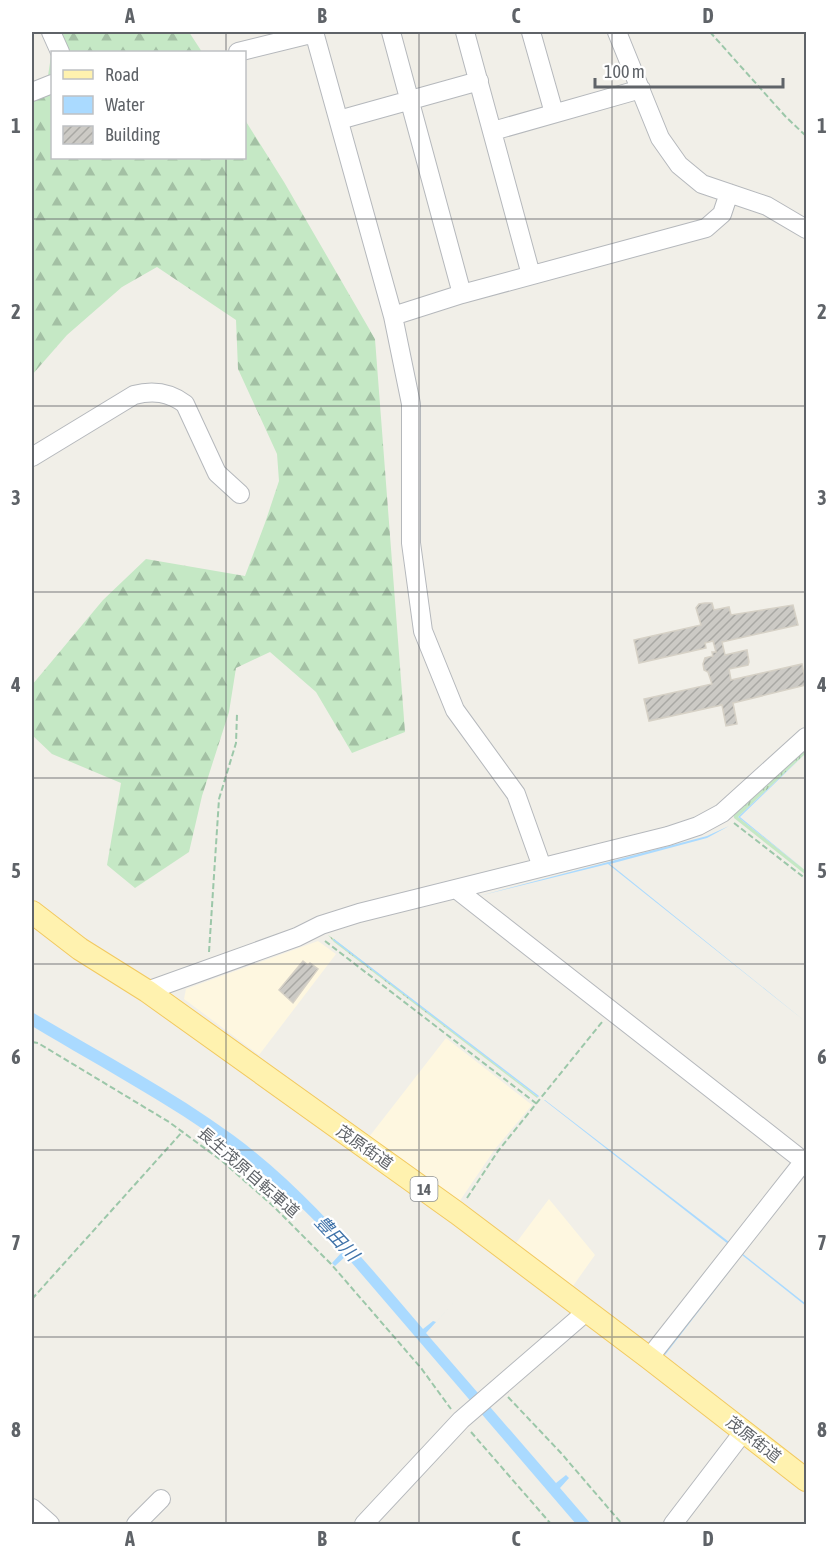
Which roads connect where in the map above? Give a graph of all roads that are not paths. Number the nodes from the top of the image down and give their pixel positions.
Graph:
1 (51, 32) edge
2 (315, 32) edge
3 (391, 32) edge
4 (465, 32) edge
5 (531, 32) edge
6 (617, 32) edge
7 (60, 51) edge
8 (242, 51) edge
9 (479, 81) junction
10 (51, 84) edge
11 (641, 89) junction
12 (32, 92) edge
13 (410, 100) junction
14 (554, 113) junction
15 (339, 120) junction
16 (493, 131) junction
17 (729, 193) junction
18 (807, 229) edge
19 (531, 275) junction
20 (462, 294) junction
21 (393, 316) junction
22 (32, 457) edge
23 (240, 494) dead end
24 (807, 737) edge
25 (542, 867) junction
26 (456, 889) junction
27 (32, 912) edge
28 (147, 992) junction
29 (805, 1162) edge
30 (586, 1312) junction
31 (649, 1358) junction
32 (744, 1431) junction
33 (807, 1480) edge
34 (161, 1500) dead end
35 (32, 1508) edge
36 (50, 1524) edge
37 (136, 1524) edge
38 (364, 1524) edge
39 (673, 1524) edge

1 - 7 street
2 - 8 street
2 - 15 street
3 - 13 street
4 - 9 street
5 - 14 street
6 - 11 street
9 - 13 street
9 - 16 street
10 - 12 street
11 - 14 street
11 - 17 street
13 - 15 street
13 - 20 street
14 - 16 street
15 - 21 street
16 - 19 street
17 - 18 street
17 - 19 street
19 - 20 street
20 - 21 street
21 - 25 street
22 - 23 street
24 - 25 street
25 - 26 street
26 - 28 street
26 - 29 street
27 - 28 main road, 茂原街道 / 14
28 - 30 main road, 茂原街道 / 14
29 - 31 street
30 - 31 main road, 茂原街道 / 14
30 - 38 street
31 - 32 main road, 茂原街道 / 14
32 - 33 main road, 茂原街道 / 14
32 - 39 street
34 - 37 street
35 - 36 street

